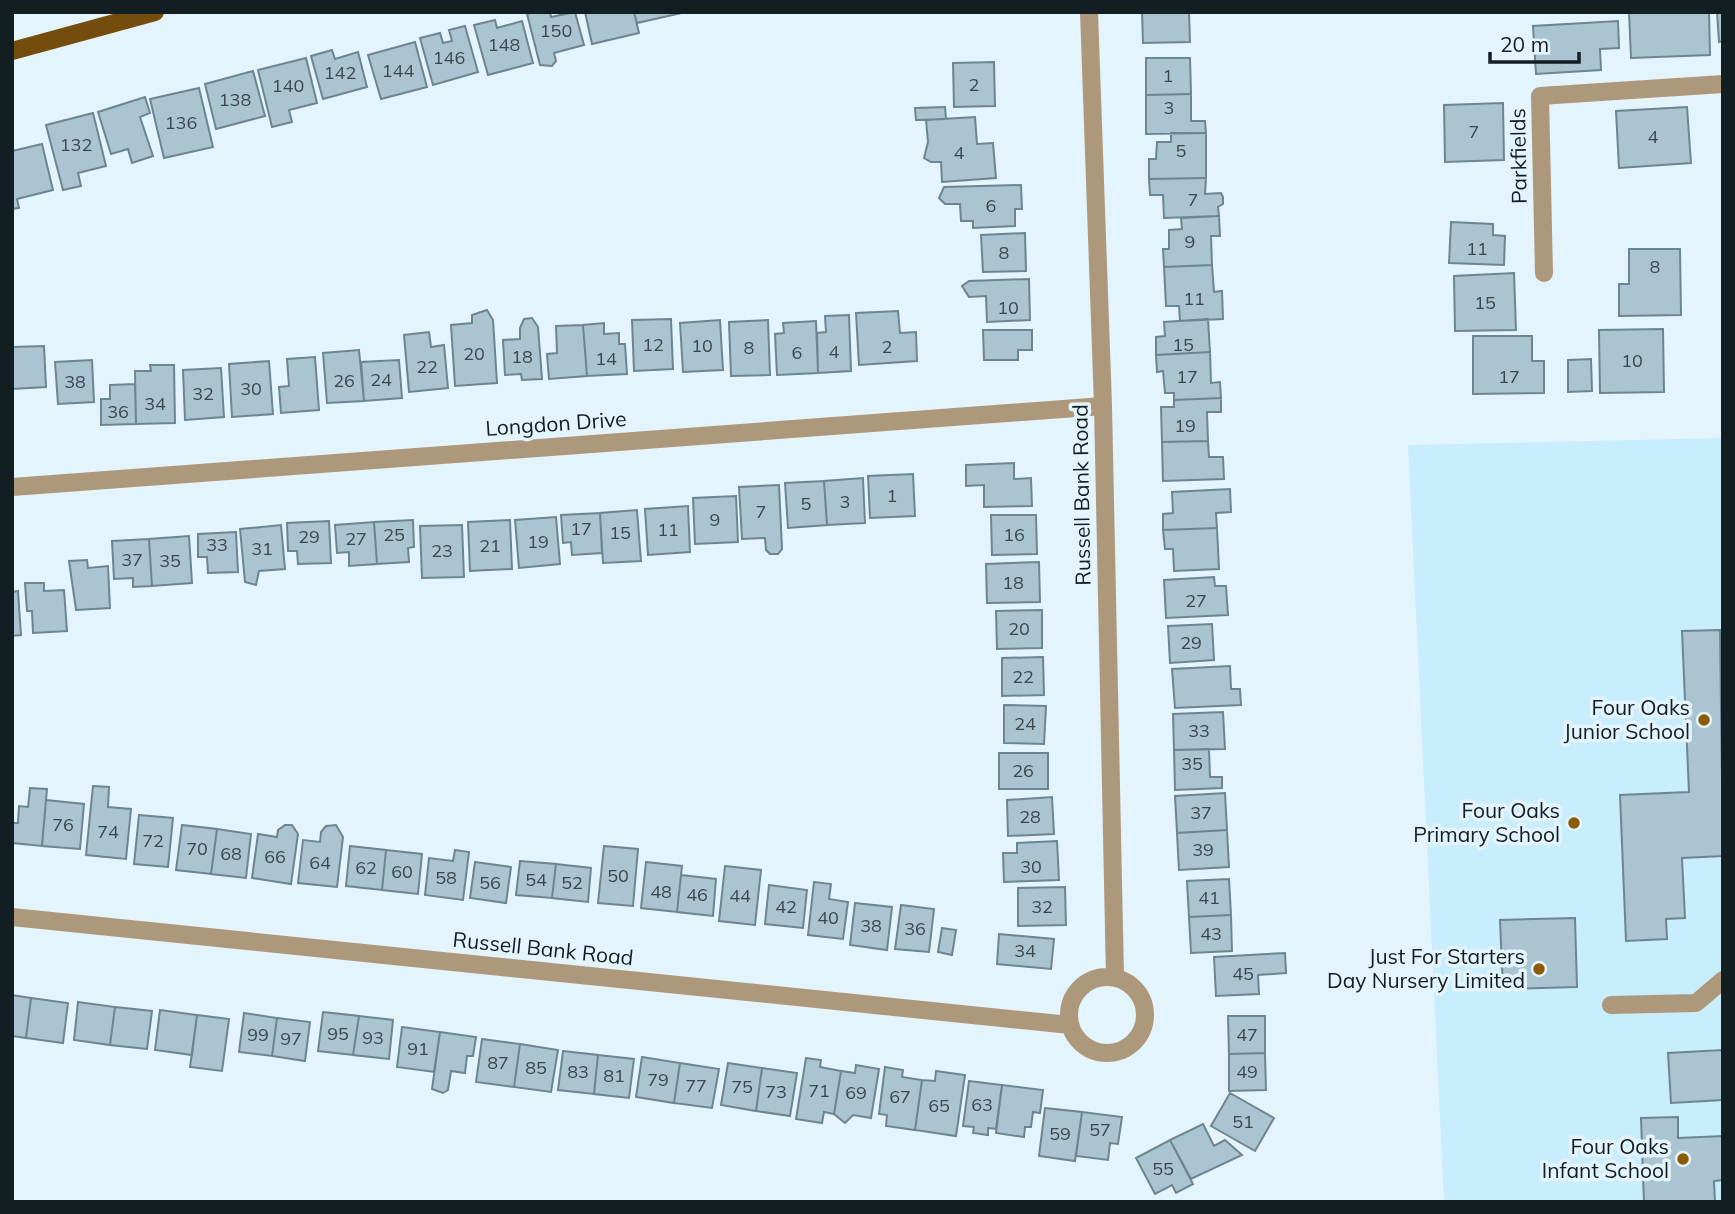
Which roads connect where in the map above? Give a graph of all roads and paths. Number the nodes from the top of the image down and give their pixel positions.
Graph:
1 (155, 12) edge
2 (1089, 12) edge
3 (12, 51) edge
4 (1723, 84) edge
5 (1544, 273) dead end
6 (1103, 405) junction
7 (12, 487) edge
8 (12, 917) edge
9 (1115, 978) junction
10 (1723, 980) edge
11 (1611, 1005) dead end
12 (1070, 1025) junction

1 - 3 main road
2 - 6 street, Russell Bank Road
4 - 5 street, Parkfields
6 - 7 street, Longdon Drive
6 - 9 street, Russell Bank Road
8 - 12 street, Russell Bank Road
9 - 12 street
9 - 12 street
10 - 11 street

